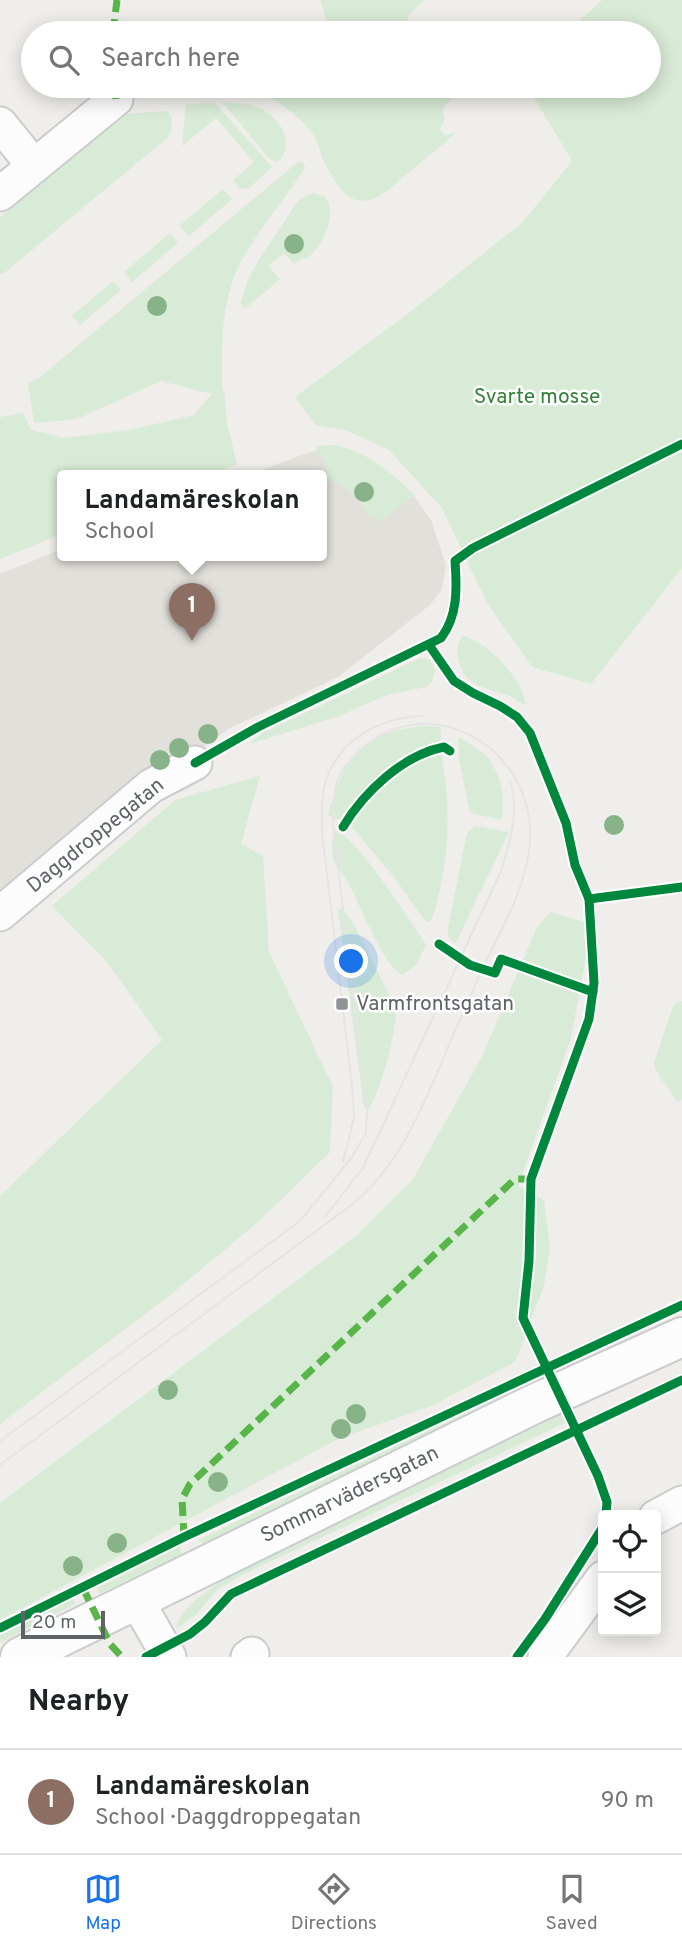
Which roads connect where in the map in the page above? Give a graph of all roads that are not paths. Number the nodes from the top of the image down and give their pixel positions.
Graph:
1 (116, 99) dead end
2 (0, 124) edge
3 (34, 166) junction
4 (0, 194) edge
5 (195, 763) dead end
6 (0, 914) edge
7 (682, 1337) edge
8 (598, 1585) edge
9 (137, 1601) junction
10 (20, 1657) edge
11 (169, 1657) edge
12 (545, 1657) edge

1 - 3 street
2 - 3 street
3 - 4 street
5 - 6 street, Daggdroppegatan
7 - 9 street, Sommarvädersgatan
8 - 12 street
9 - 10 street, Sommarvädersgatan
9 - 11 street

